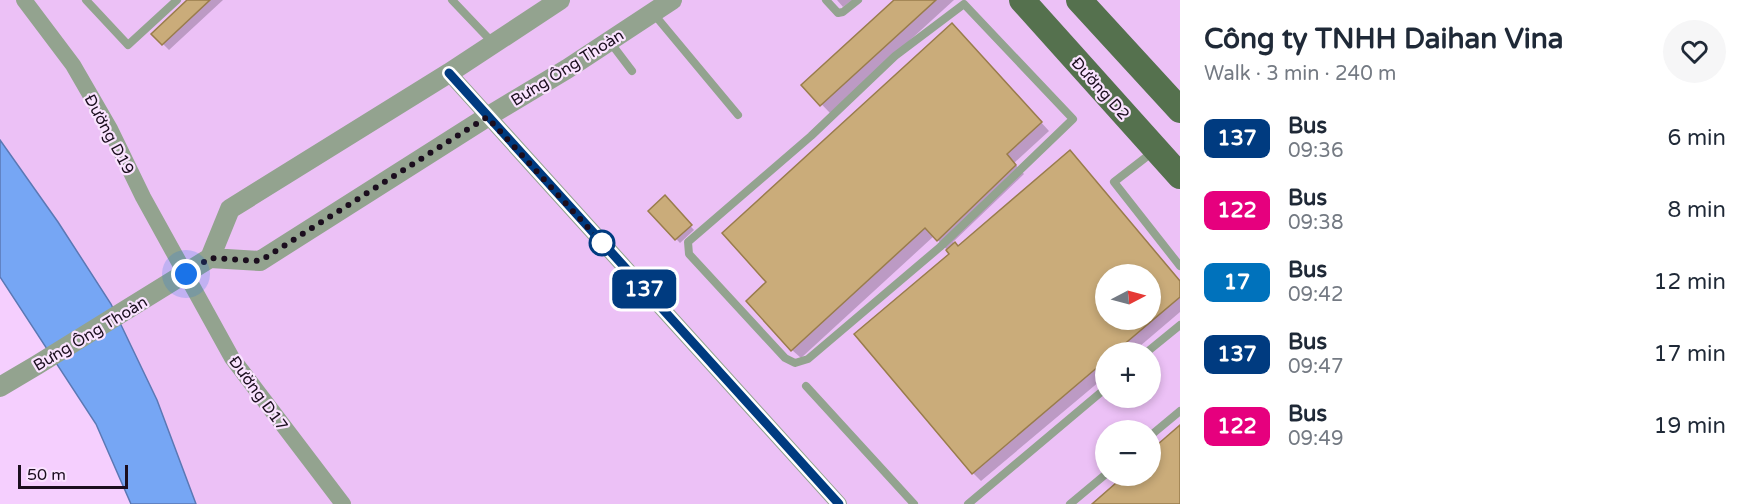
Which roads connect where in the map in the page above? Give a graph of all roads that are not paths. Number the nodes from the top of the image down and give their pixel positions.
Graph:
1 (24, 0) edge
2 (86, 0) edge
3 (177, 0) edge
4 (452, 0) edge
5 (560, 0) edge
6 (672, 0) edge
7 (826, 0) edge
8 (858, 0) edge
9 (1022, 0) edge
10 (1079, 0) edge
11 (965, 2) edge
12 (653, 12) junction
13 (1097, 21) junction
14 (610, 41) junction
15 (494, 44) junction
16 (632, 71) dead end
17 (449, 73) junction
18 (1180, 96) edge
19 (1180, 110) edge
20 (738, 115) dead end
21 (487, 117) junction
22 (1156, 149) junction
23 (1180, 176) edge
24 (210, 258) junction
25 (1180, 266) edge
26 (186, 274) junction
27 (1180, 325) edge
28 (1159, 342) edge
29 (807, 386) dead end
30 (0, 387) edge
31 (1095, 397) edge
32 (1180, 411) edge
33 (1161, 427) edge
34 (1095, 483) edge
35 (343, 504) edge
36 (839, 504) edge
37 (914, 504) edge
38 (968, 504) edge
39 (1070, 504) edge

1 - 26 street, Đường D19
2 - 3 lane
4 - 15 lane
5 - 15 street
6 - 12 street, Bưng Ông Thoàn
7 - 8 lane
9 - 22 main road, Đường D2
10 - 13 main road
11 - 11 lane
12 - 14 street, Bưng Ông Thoàn
12 - 20 lane
13 - 18 main road
13 - 19 main road
14 - 16 lane
14 - 21 street, Bưng Ông Thoàn
15 - 17 street
17 - 21 street
17 - 24 street
21 - 24 street, Bưng Ông Thoàn
21 - 36 street
22 - 23 main road, Đường D2
22 - 25 lane
24 - 26 street, Bưng Ông Thoàn
26 - 30 street, Bưng Ông Thoàn
26 - 35 street, Đường D17
27 - 28 lane
29 - 37 lane
31 - 38 lane
32 - 33 lane
34 - 39 lane

